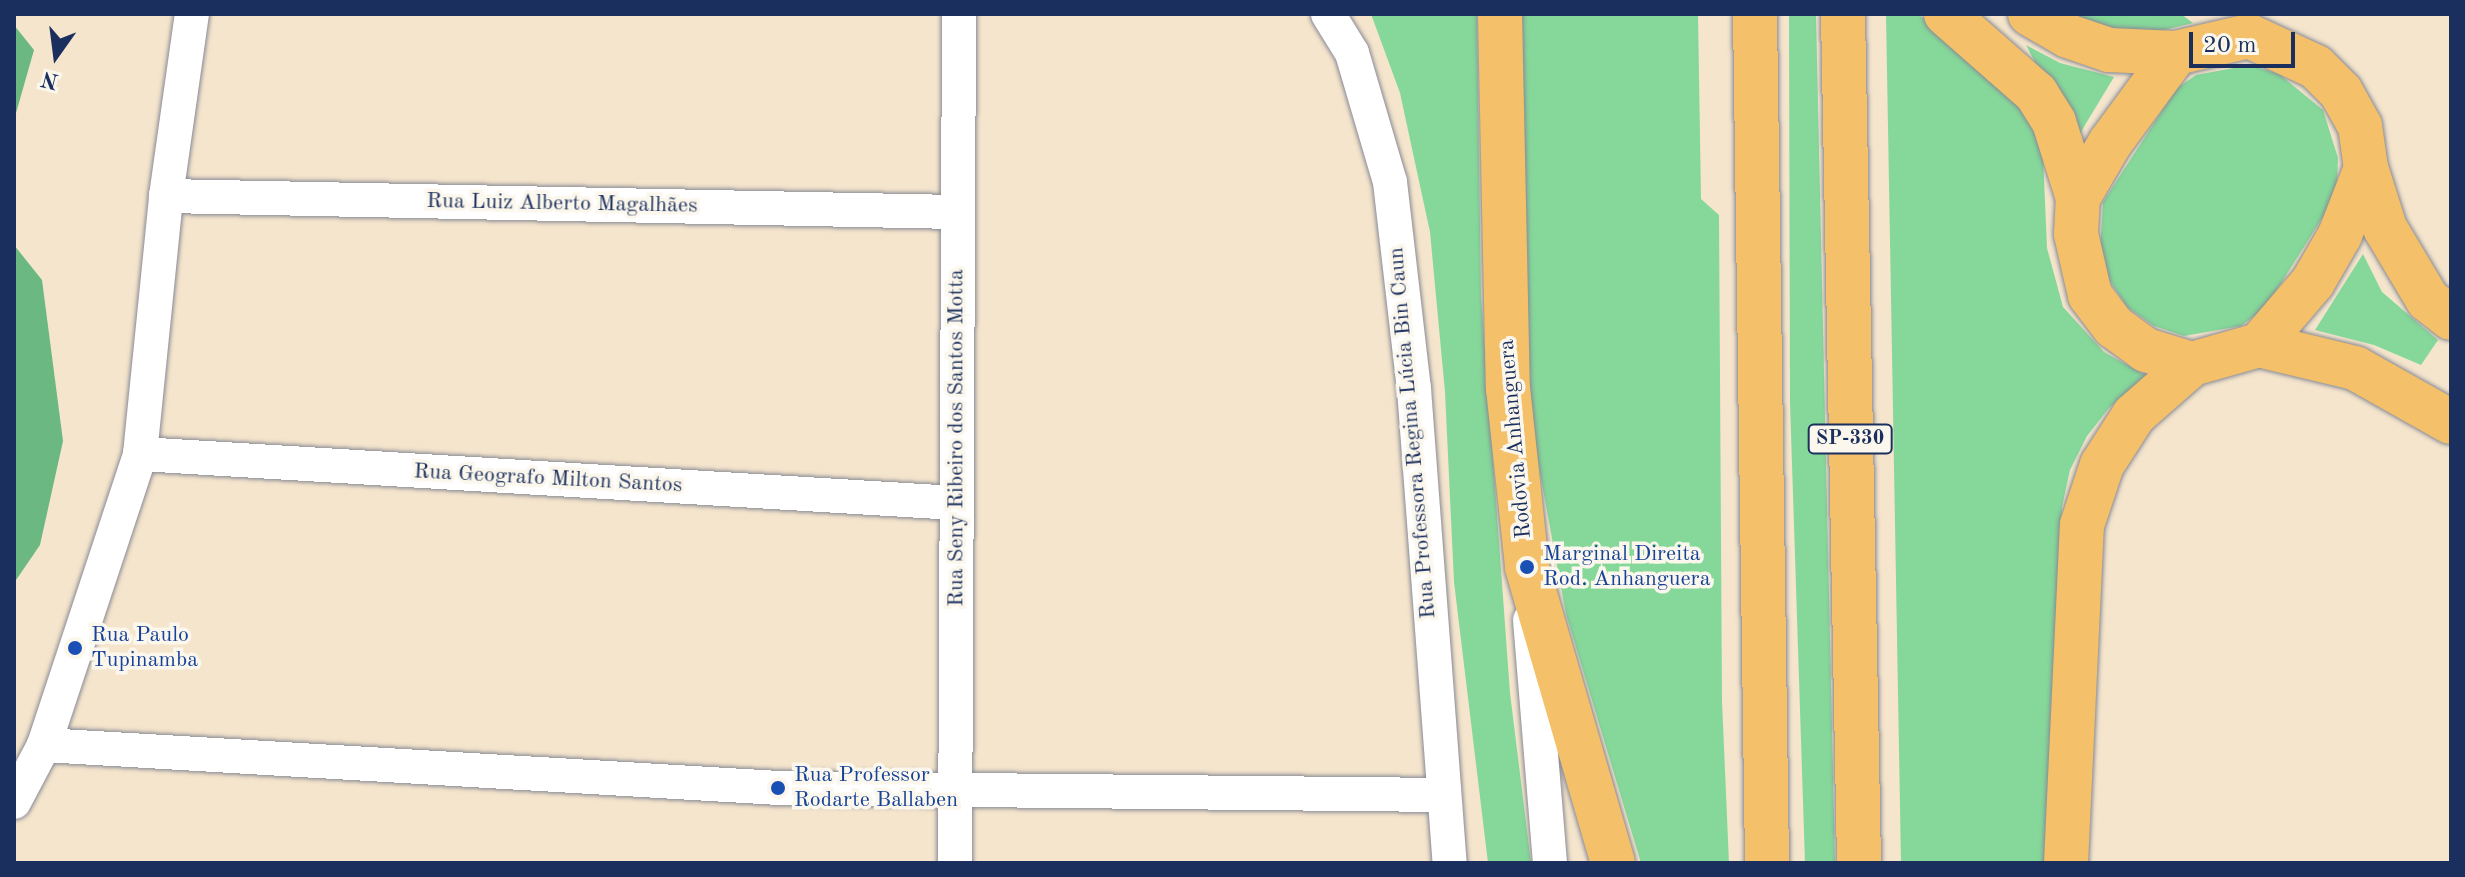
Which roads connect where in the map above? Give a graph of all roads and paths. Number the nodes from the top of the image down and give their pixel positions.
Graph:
1 (192, 14) edge
2 (959, 14) edge
3 (1328, 14) edge
4 (1500, 14) edge
5 (1755, 14) edge
6 (1843, 14) edge
7 (2030, 14) edge
8 (2208, 14) edge
9 (1950, 17) edge
10 (2249, 36) junction
11 (2176, 53) junction
12 (2366, 168) junction
13 (166, 196) junction
14 (2078, 198) junction
15 (958, 212) junction
16 (2451, 318) edge
17 (2259, 345) junction
18 (2192, 364) junction
19 (2451, 422) edge
20 (140, 454) junction
21 (956, 503) junction
22 (1527, 567) junction
23 (44, 745) junction
24 (955, 790) junction
25 (1441, 795) junction
26 (14, 802) edge
27 (955, 863) edge
28 (1450, 863) edge
29 (1550, 863) edge
30 (1613, 863) edge
31 (1767, 863) edge
32 (1859, 863) edge
33 (2066, 863) edge

1 - 13 street
2 - 15 street, Rua Seny Ribeiro dos Santos Motta
3 - 25 street, Rua Professora Regina Lúcia Bin Caun
4 - 22 main road, Rodovia Anhanguera
5 - 31 main road
6 - 32 main road, SP-330
7 - 11 main road
8 - 10 main road
9 - 14 main road
10 - 11 main road
10 - 12 main road
11 - 14 main road
12 - 16 main road
12 - 17 main road
13 - 15 street, Rua Luiz Alberto Magalhães
13 - 20 street
14 - 18 main road
15 - 21 street, Rua Seny Ribeiro dos Santos Motta
17 - 18 main road
17 - 19 main road
18 - 33 main road
20 - 21 street, Rua Geografo Milton Santos
20 - 23 street
21 - 24 street, Rua Seny Ribeiro dos Santos Motta
22 - 29 street, Rodovia Anhanguera
22 - 30 main road
23 - 24 street
23 - 26 street
24 - 25 street
24 - 27 street, Rua Seny Ribeiro dos Santos Motta
25 - 28 street, Rua Professora Regina Lúcia Bin Caun

